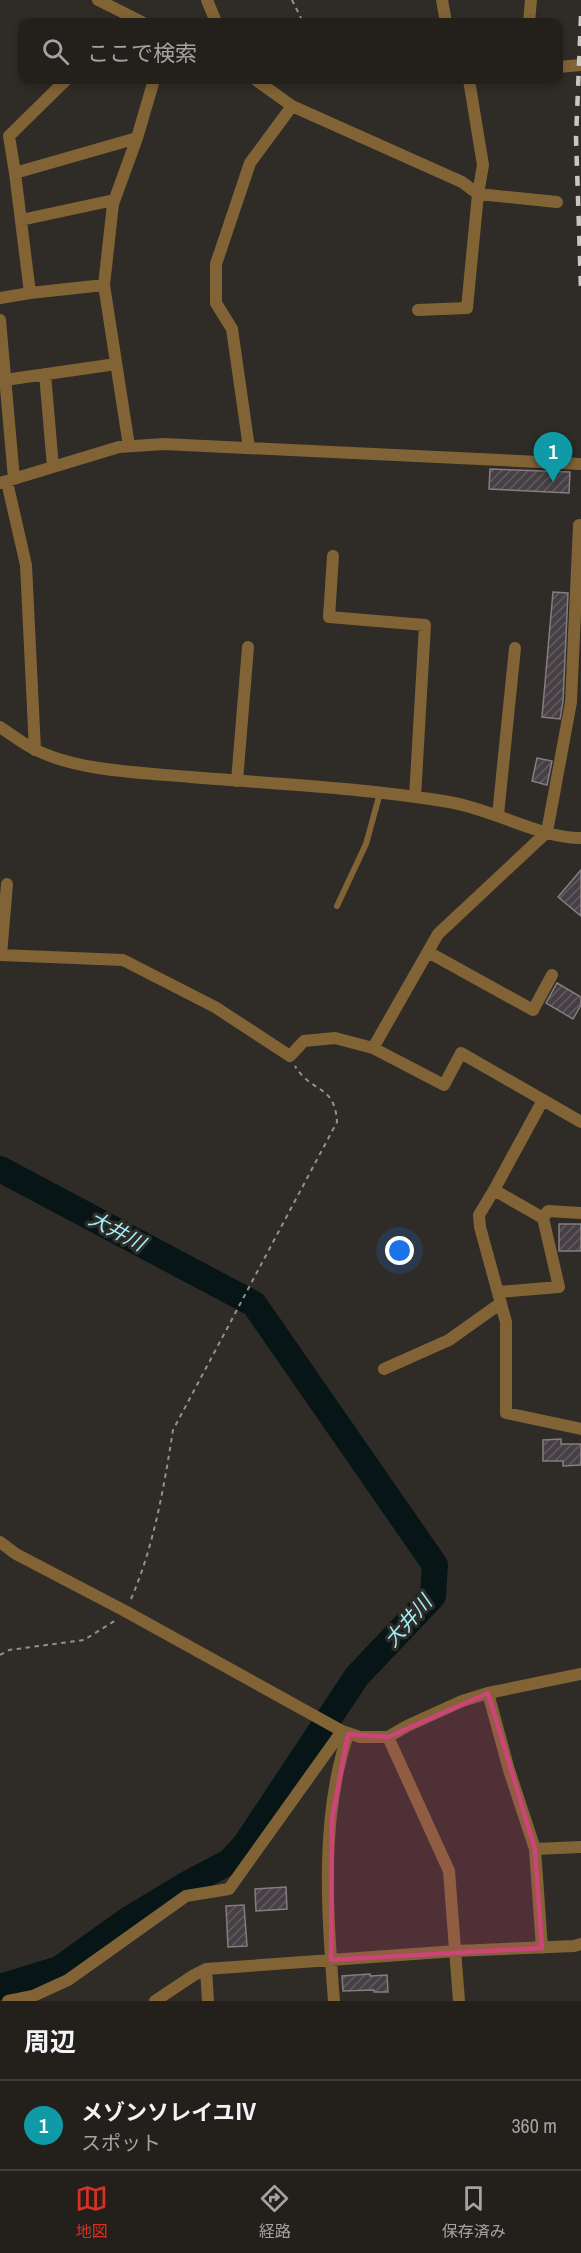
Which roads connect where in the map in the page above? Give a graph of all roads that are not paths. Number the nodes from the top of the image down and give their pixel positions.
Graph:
1 (98, 0) edge
2 (207, 0) edge
3 (442, 0) edge
4 (531, 0) edge
5 (125, 18) edge
6 (214, 18) edge
7 (445, 18) edge
8 (529, 18) edge
9 (581, 65) edge
10 (563, 67) edge
11 (62, 84) edge
12 (153, 84) edge
13 (262, 84) edge
14 (471, 84) edge
15 (292, 106) junction
16 (137, 138) junction
17 (15, 173) junction
18 (478, 194) junction
19 (114, 200) junction
20 (557, 202) dead end
21 (21, 220) junction
22 (104, 285) junction
23 (30, 293) junction
24 (0, 298) edge
25 (418, 310) dead end
26 (0, 320) edge
27 (116, 364) junction
28 (45, 374) junction
29 (5, 380) junction
30 (129, 446) junction
31 (249, 448) junction
32 (581, 464) edge
33 (53, 467) junction
34 (7, 481) edge
35 (579, 525) dead end
36 (333, 556) dead end
37 (248, 647) dead end
38 (515, 648) dead end
39 (0, 727) edge
40 (35, 750) junction
41 (237, 781) junction
42 (380, 793) junction
43 (415, 796) junction
44 (498, 815) junction
45 (547, 832) junction
46 (581, 838) edge
47 (7, 884) dead end
48 (337, 906) dead end
49 (428, 952) junction
50 (1, 955) edge
51 (552, 975) dead end
52 (373, 1048) junction
53 (543, 1100) junction
54 (581, 1122) edge
55 (494, 1190) junction
56 (581, 1213) edge
57 (543, 1218) junction
58 (500, 1298) junction
59 (384, 1369) dead end
60 (581, 1429) edge
61 (0, 1542) edge
62 (581, 1674) edge
63 (488, 1694) junction
64 (343, 1731) junction
65 (388, 1737) junction
66 (581, 1847) edge
67 (535, 1849) junction
68 (581, 1944) edge
69 (542, 1948) junction
70 (456, 1951) junction
71 (331, 1960) junction
72 (206, 1969) junction
73 (8, 2001) edge
74 (155, 2001) edge
75 (208, 2001) edge
76 (334, 2001) edge
77 (459, 2001) edge

1 - 5 street
2 - 6 street
3 - 7 street
4 - 8 street
9 - 10 street
11 - 17 street
12 - 16 street
13 - 15 street
14 - 18 street
15 - 18 street
15 - 31 street
16 - 17 street
16 - 19 street
17 - 21 street
18 - 20 street
18 - 25 street
19 - 21 street
19 - 22 street
21 - 23 street
22 - 23 street
22 - 27 street
23 - 24 street
26 - 29 street
27 - 28 street
27 - 30 street
28 - 29 street
28 - 33 street
29 - 34 street
30 - 31 street
30 - 33 street
31 - 32 street
33 - 34 street
34 - 40 street
35 - 45 street
36 - 43 street
37 - 41 street
38 - 44 street
39 - 40 street
40 - 41 street
41 - 42 street
42 - 43 street
42 - 48 lane
43 - 44 street
44 - 45 street
45 - 46 street
45 - 49 street
47 - 50 street
49 - 51 street
49 - 52 street
50 - 52 street
52 - 53 street
53 - 54 street
53 - 55 street
55 - 57 street
55 - 58 street
56 - 57 street
57 - 58 street
58 - 59 street
58 - 60 street
61 - 64 street
62 - 63 street
63 - 65 street
63 - 67 street
64 - 65 street
64 - 71 street
64 - 73 street
65 - 70 street
66 - 67 street
67 - 69 street
68 - 69 street
69 - 70 street
70 - 71 street
70 - 77 street
71 - 72 street
71 - 76 street
72 - 74 street
72 - 75 street

